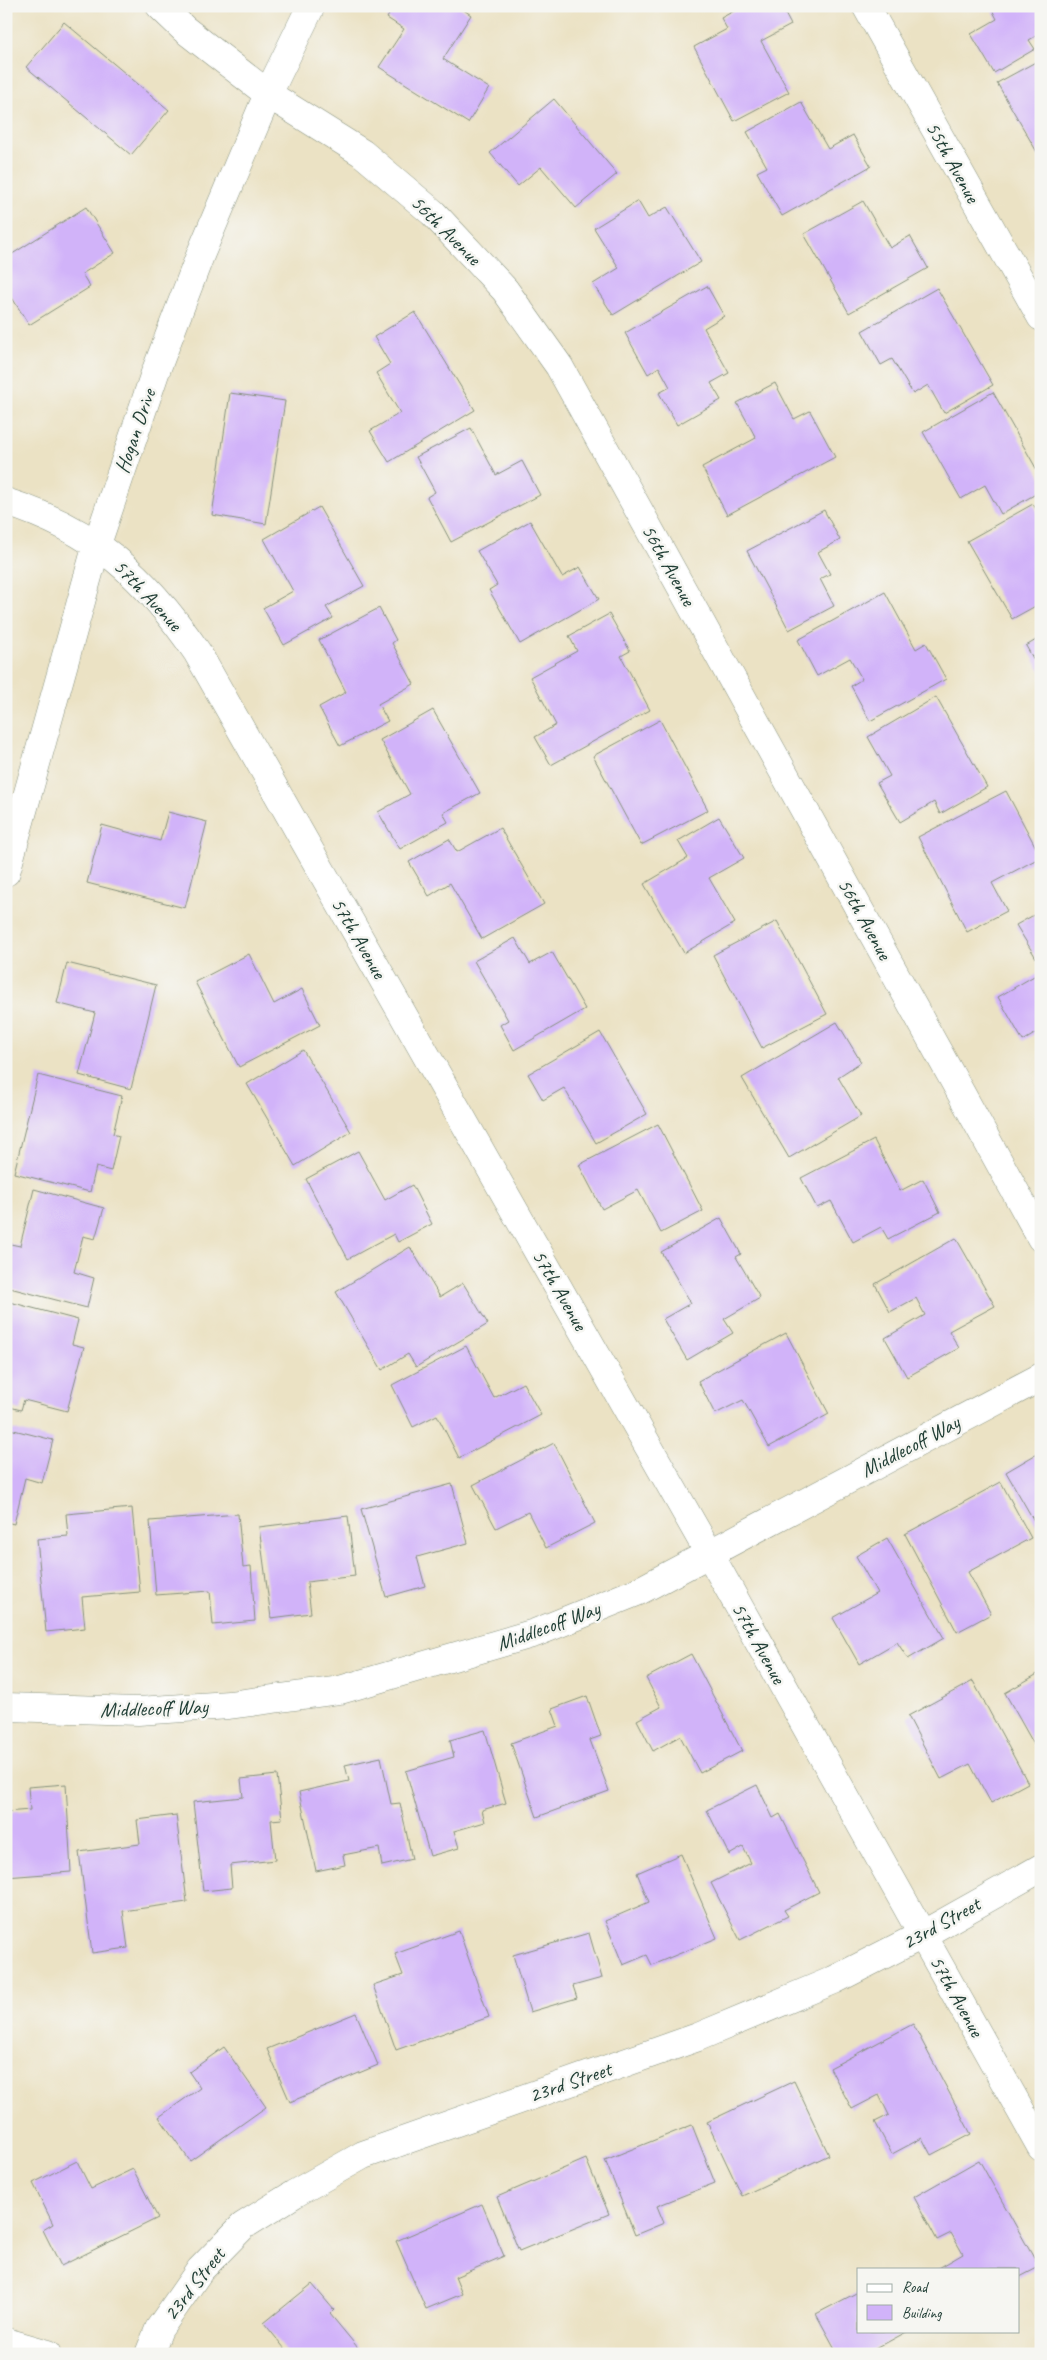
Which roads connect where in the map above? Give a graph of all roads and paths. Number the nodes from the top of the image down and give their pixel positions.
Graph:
1 (160, 6) edge
2 (310, 6) edge
3 (866, 6) edge
4 (268, 94) junction
5 (1041, 317) edge
6 (6, 502) edge
7 (97, 544) junction
8 (6, 872) edge
9 (1041, 1238) edge
10 (1041, 1376) edge
11 (709, 1553) junction
12 (6, 1707) edge
13 (1041, 1868) edge
14 (922, 1934) junction
15 (1041, 2147) edge
16 (6, 2342) edge
17 (48, 2354) edge
18 (149, 2354) edge

1 - 4 street, 56th Avenue
2 - 4 street, Hogan Drive
3 - 5 street, 55th Avenue
4 - 7 street, Hogan Drive
4 - 9 street, 56th Avenue
6 - 7 street, 57th Avenue
7 - 8 street, Hogan Drive
7 - 11 street, 57th Avenue
10 - 11 street, Middlecoff Way
11 - 12 street, Middlecoff Way
11 - 14 street, 57th Avenue
13 - 14 street, 23rd Street
14 - 15 street, 57th Avenue
14 - 18 street, 23rd Street
16 - 17 street

